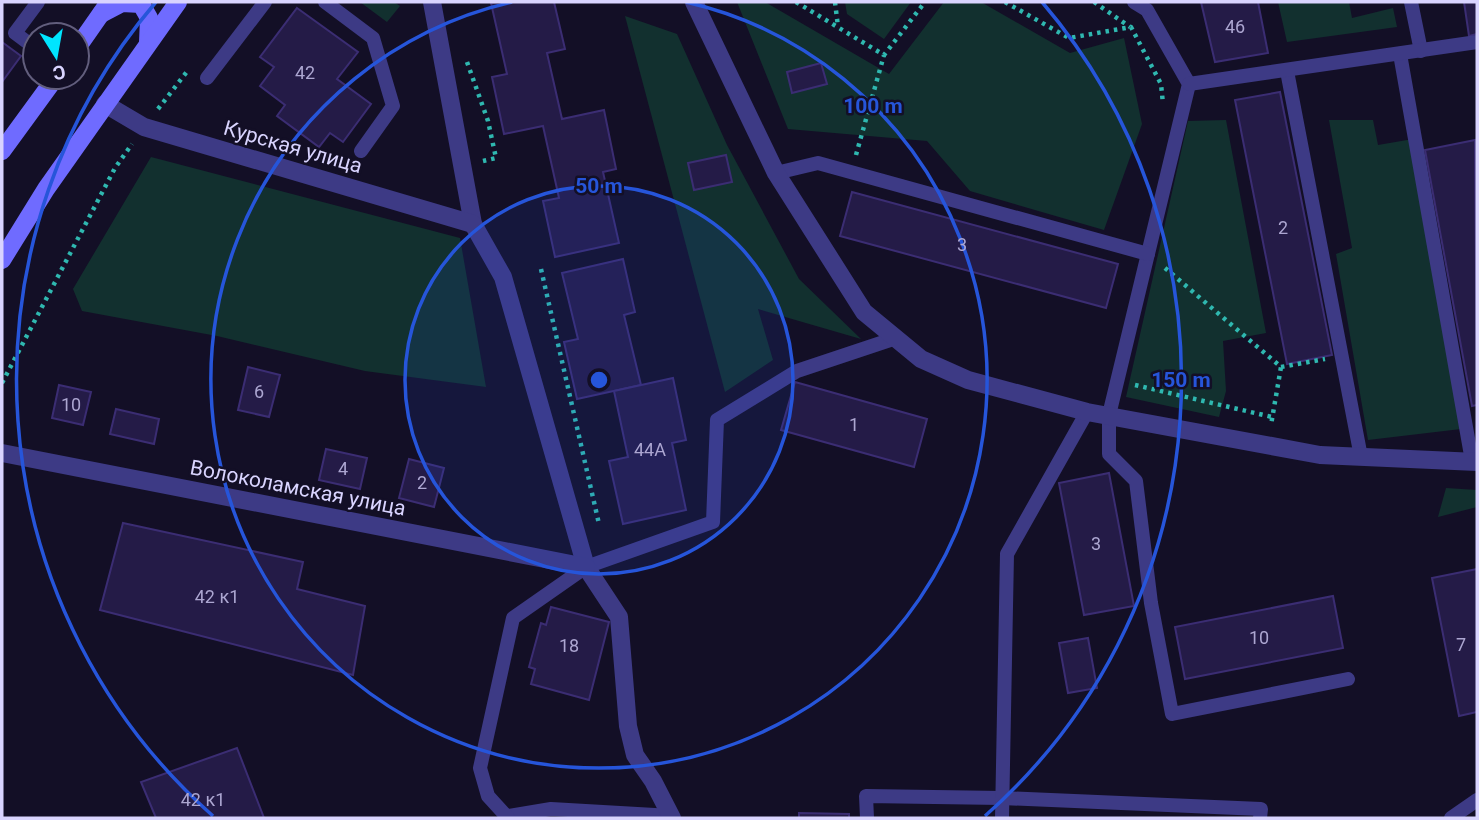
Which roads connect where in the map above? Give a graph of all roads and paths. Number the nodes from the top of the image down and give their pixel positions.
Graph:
1 (38, 2) edge
2 (178, 2) edge
3 (265, 2) edge
4 (325, 2) edge
5 (432, 2) edge
6 (694, 2) edge
7 (796, 2) edge
8 (835, 2) edge
9 (925, 2) edge
10 (1005, 2) edge
11 (1094, 2) edge
12 (1134, 2) edge
13 (1411, 2) edge
14 (105, 8) edge
15 (24, 21) edge
16 (21, 25) edge
17 (838, 27) junction
18 (1131, 27) junction
19 (91, 28) edge
20 (21, 38) edge
21 (1477, 42) edge
22 (148, 43) junction
23 (462, 49) dead end
24 (1420, 51) junction
25 (1400, 54) junction
26 (884, 55) junction
27 (192, 64) dead end
28 (1287, 71) junction
29 (206, 78) dead end
30 (1189, 84) junction
31 (46, 91) edge
32 (105, 104) junction
33 (1163, 107) dead end
34 (144, 127) junction
35 (2, 151) edge
36 (361, 151) dead end
37 (464, 164) junction
38 (852, 172) junction
39 (776, 173) junction
40 (473, 224) junction
41 (1148, 254) junction
42 (2, 260) edge
43 (541, 269) dead end
44 (896, 338) junction
45 (1342, 356) junction
46 (1281, 367) junction
47 (1117, 381) junction
48 (2, 383) edge
49 (1087, 412) junction
50 (1109, 415) junction
51 (1272, 417) junction
52 (1267, 444) junction
53 (2, 453) edge
54 (1361, 457) junction
55 (1475, 462) edge
56 (607, 560) junction
57 (586, 567) junction
58 (1348, 679) dead end
59 (1002, 798) junction
60 (1477, 800) edge
61 (1148, 811) edge
62 (508, 817) edge
63 (672, 817) edge
64 (867, 818) edge
65 (1002, 818) edge
66 (1260, 818) edge
67 (1451, 818) edge

1 - 15 lane
2 - 22 main road
3 - 29 lane
4 - 36 lane
5 - 37 street
6 - 39 street
7 - 17 path
8 - 17 path
9 - 26 path
10 - 18 path
11 - 18 path
12 - 30 lane
13 - 24 lane
14 - 19 main road
14 - 22 main road
16 - 20 lane
17 - 26 path
18 - 33 path
21 - 24 lane
22 - 32 main road
23 - 37 path
24 - 25 lane
25 - 28 lane
25 - 55 lane
26 - 38 path
27 - 34 path
28 - 30 lane
28 - 45 lane
30 - 41 lane
31 - 35 main road
32 - 34 street, Курская улица
32 - 42 main road
34 - 40 street, Курская улица
34 - 48 path
37 - 40 street
38 - 39 lane
38 - 41 lane
39 - 44 street
40 - 57 street
41 - 46 path
41 - 47 lane
43 - 56 path
44 - 49 street
44 - 56 lane
45 - 46 path
45 - 54 lane
46 - 51 path
47 - 50 lane
47 - 51 path
49 - 50 street
49 - 59 lane
50 - 52 street
50 - 58 lane
51 - 52 path
52 - 54 street
53 - 57 street, Волоколамская улица
54 - 55 street
56 - 57 lane
57 - 62 lane
57 - 63 street
59 - 61 lane
59 - 64 lane
59 - 65 lane
60 - 67 lane
61 - 66 lane
62 - 63 lane

